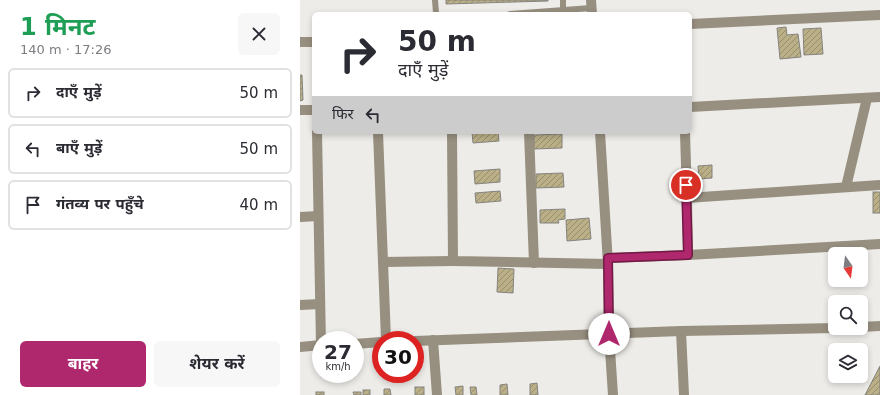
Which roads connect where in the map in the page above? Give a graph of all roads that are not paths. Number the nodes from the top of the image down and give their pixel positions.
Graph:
1 (436, 0) edge
2 (562, 0) edge
3 (591, 7) edge
4 (563, 11) junction
5 (436, 12) edge
6 (545, 12) edge
7 (880, 15) edge
8 (692, 24) edge
9 (300, 42) edge
10 (312, 42) edge
11 (880, 97) edge
12 (867, 98) junction
13 (692, 107) edge
14 (300, 110) edge
15 (312, 110) edge
16 (317, 134) edge
17 (378, 134) edge
18 (452, 134) edge
19 (529, 134) edge
20 (600, 134) edge
21 (685, 134) edge
22 (880, 185) edge
23 (846, 187) junction
24 (687, 198) junction
25 (318, 216) junction
26 (300, 218) edge
27 (880, 244) edge
28 (688, 255) junction
29 (453, 261) junction
30 (608, 261) junction
31 (383, 262) junction
32 (534, 263) junction
33 (320, 304) junction
34 (300, 305) edge
35 (880, 326) edge
36 (868, 327) edge
37 (828, 328) edge
38 (321, 331) edge
39 (386, 331) edge
40 (681, 331) junction
41 (609, 334) junction
42 (424, 340) edge
43 (433, 340) junction
44 (300, 346) edge
45 (312, 346) edge
46 (437, 395) edge
47 (613, 395) edge
48 (684, 395) edge

1 - 5 lane
2 - 4 lane
3 - 4 lane
4 - 6 lane
7 - 8 street
9 - 10 street
11 - 12 street
12 - 13 street
12 - 23 street
14 - 15 street
16 - 25 street
17 - 31 street
18 - 29 street
19 - 32 street
20 - 30 street
21 - 24 street
22 - 23 street
23 - 24 street
24 - 28 street
25 - 26 street
25 - 33 street
27 - 28 street
28 - 30 street
29 - 31 street
29 - 32 street
30 - 32 street
30 - 41 street
31 - 39 street
33 - 34 street
33 - 38 street
35 - 36 street
37 - 40 street
40 - 41 street
40 - 48 street
41 - 43 street
41 - 47 street
42 - 43 street
43 - 46 street
44 - 45 street

